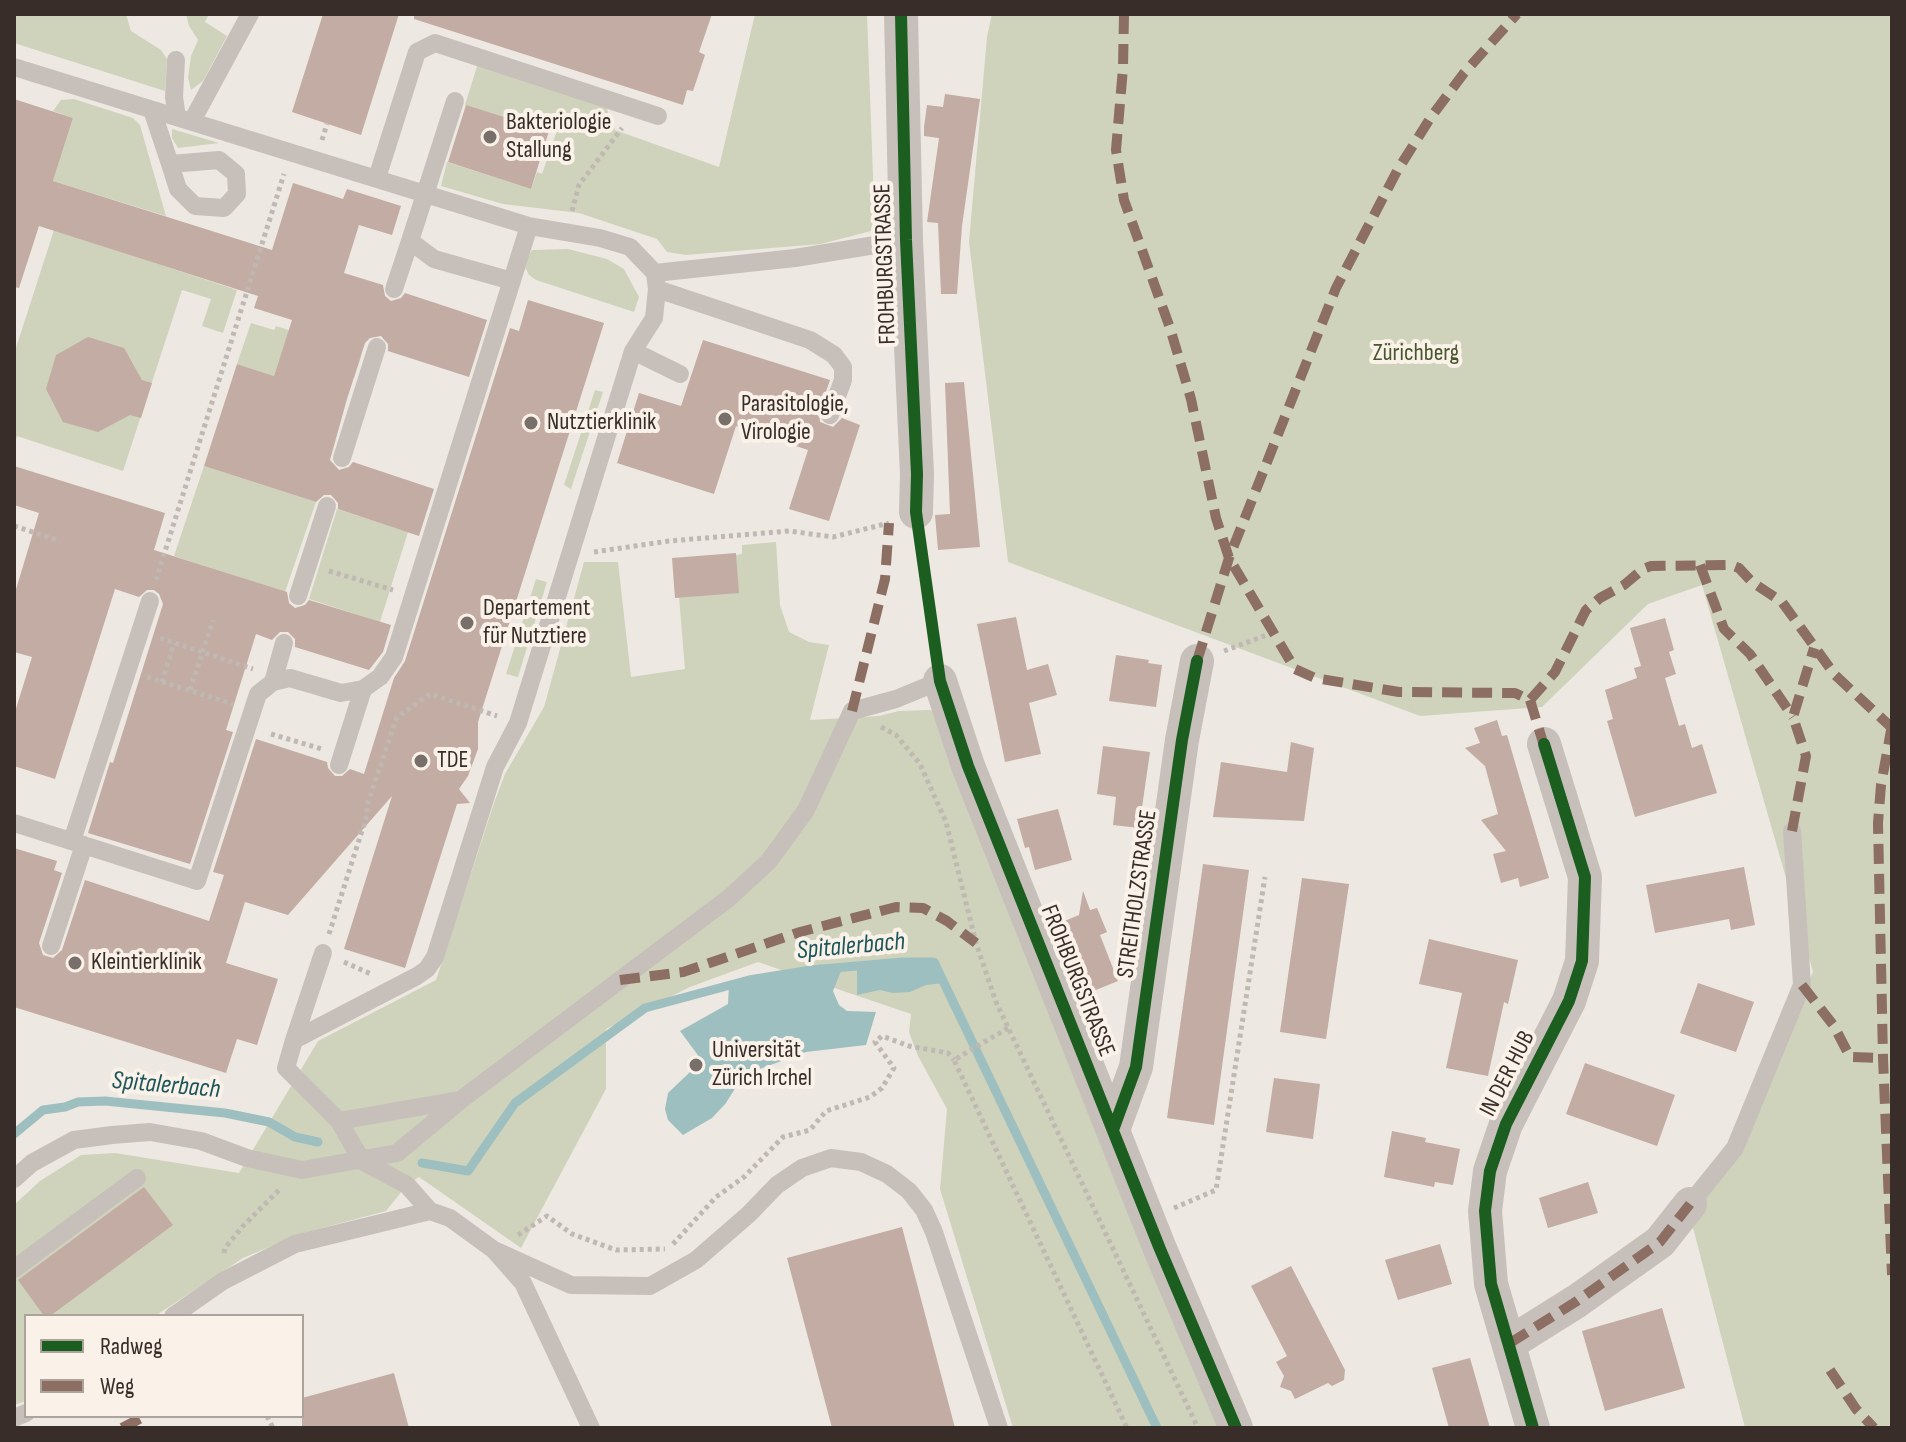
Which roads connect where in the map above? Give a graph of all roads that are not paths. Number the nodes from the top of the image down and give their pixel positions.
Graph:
1 (250, 14) edge
2 (901, 14) edge
3 (176, 60) dead end
4 (14, 67) edge
5 (455, 101) dead end
6 (152, 110) junction
7 (658, 116) dead end
8 (184, 119) junction
9 (170, 164) dead end
10 (377, 178) junction
11 (425, 192) junction
12 (529, 226) junction
13 (906, 240) junction
14 (410, 241) junction
15 (512, 281) junction
16 (656, 281) junction
17 (394, 289) dead end
18 (377, 347) dead end
19 (633, 351) junction
20 (680, 374) dead end
21 (830, 415) dead end
22 (342, 458) dead end
23 (327, 506) dead end
24 (916, 512) road end
25 (298, 596) dead end
26 (150, 601) road end
27 (284, 643) dead end
28 (1197, 661) road end
29 (940, 681) joint
30 (273, 682) junction
31 (363, 689) junction
32 (1544, 744) dead end
33 (341, 760) road end
34 (14, 823) edge
35 (1792, 831) dead end
36 (78, 843) junction
37 (51, 946) dead end
38 (323, 953) road end
39 (294, 1040) junction
40 (462, 1099) junction
41 (339, 1121) junction
42 (1113, 1130) junction
43 (362, 1161) junction
44 (137, 1178) dead end
45 (14, 1179) edge
46 (1690, 1204) joint
47 (430, 1211) junction
48 (498, 1252) junction
49 (14, 1269) edge
50 (176, 1314) edge
51 (1510, 1343) junction
52 (591, 1428) edge
53 (999, 1428) edge
54 (1236, 1428) edge
55 (1533, 1428) edge

1 - 8 lane
2 - 13 street, FROHBURGSTRASSE
3 - 8 lane
4 - 6 lane
5 - 11 lane
6 - 8 lane
6 - 9 lane
7 - 10 lane
8 - 10 lane
10 - 11 lane
11 - 12 lane
11 - 14 lane
12 - 15 lane
12 - 16 lane
13 - 16 lane
13 - 24 street, FROHBURGSTRASSE
14 - 15 lane
14 - 17 lane
15 - 31 lane
16 - 19 lane
16 - 21 lane
18 - 22 lane
19 - 20 lane
19 - 39 lane
23 - 25 lane
26 - 36 lane
27 - 30 lane
28 - 42 street, STREITHOLZSTRASSE
29 - 40 lane
29 - 42 street, FROHBURGSTRASSE
30 - 31 lane
30 - 36 lane
31 - 33 lane
32 - 51 street, IN DER HUB
34 - 36 lane
35 - 46 lane
36 - 37 lane
38 - 39 lane
39 - 41 lane
40 - 41 lane
40 - 43 lane
41 - 43 lane
42 - 54 street, FROHBURGSTRASSE
43 - 45 lane
43 - 47 lane
44 - 49 lane
46 - 51 street
47 - 48 lane
47 - 50 lane
48 - 52 lane
48 - 53 lane
51 - 55 street, IN DER HUB

